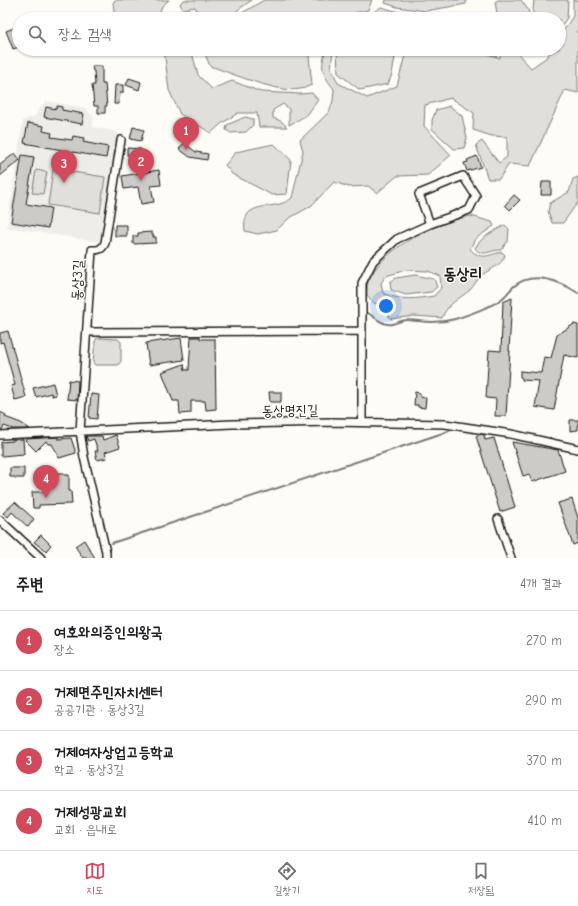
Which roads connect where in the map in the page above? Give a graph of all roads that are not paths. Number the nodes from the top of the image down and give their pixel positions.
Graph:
1 (121, 140) dead end
2 (430, 224) junction
3 (361, 330) junction
4 (87, 332) junction
5 (362, 422) junction
6 (80, 431) junction
7 (0, 435) edge
8 (578, 449) edge
9 (0, 520) edge
10 (498, 520) dead end
11 (41, 558) edge
12 (106, 558) edge
13 (511, 558) edge

1 - 4 street, 동상3길
2 - 2 street
2 - 3 street
3 - 4 street
3 - 5 street
4 - 6 street, 동상3길
5 - 6 street, 동상명진길
5 - 8 street, 동상명진길
6 - 7 street, 동상명진길
6 - 12 street, 동상3길
9 - 11 street
10 - 13 street

